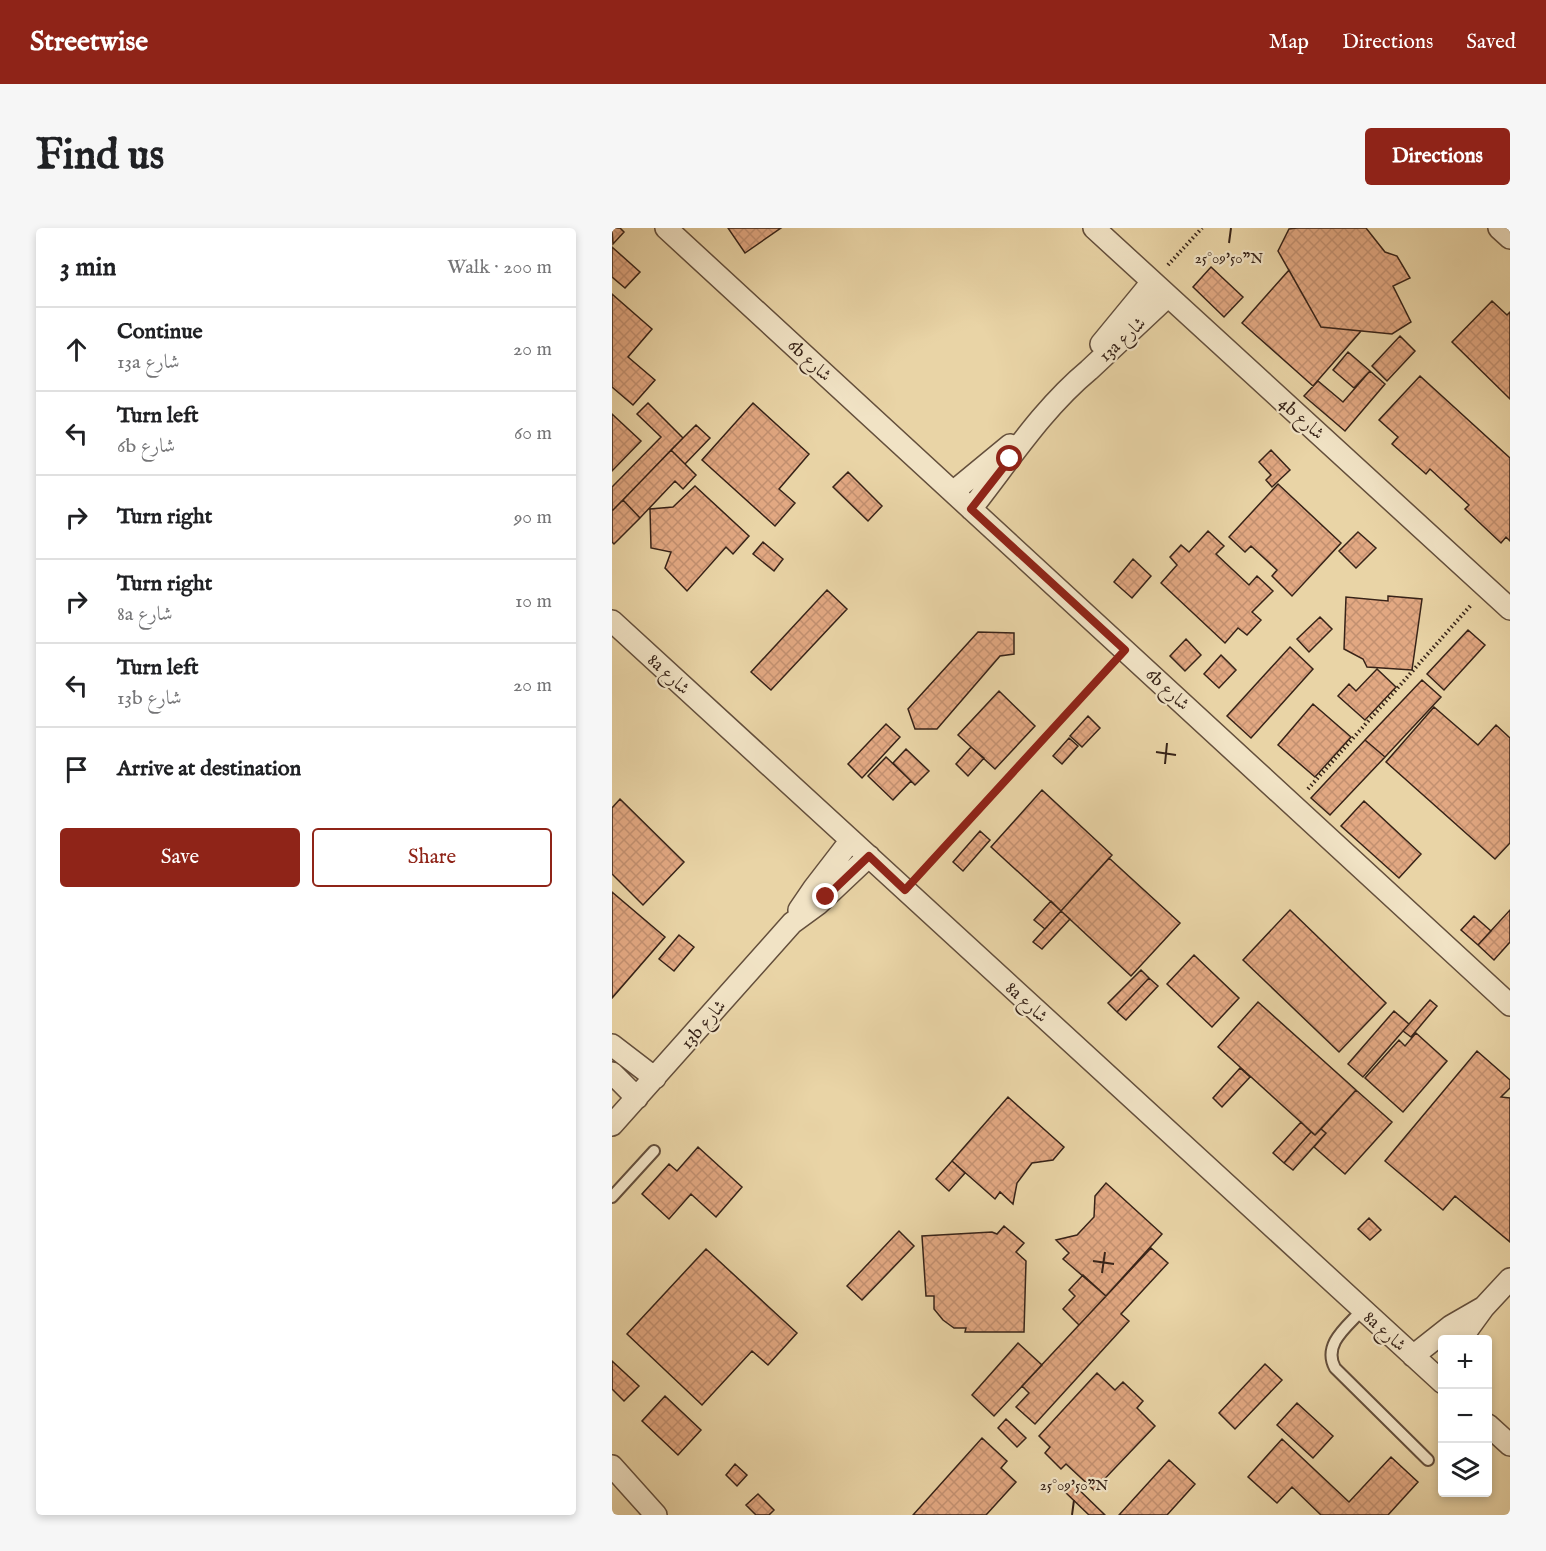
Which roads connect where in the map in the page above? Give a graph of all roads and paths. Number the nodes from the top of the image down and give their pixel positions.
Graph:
1 (666, 228) edge
2 (1094, 228) edge
3 (1202, 228) edge
4 (1499, 228) edge
5 (1510, 238) edge
6 (1160, 289) junction
7 (1026, 435) junction
8 (953, 492) junction
9 (971, 509) junction
10 (1487, 588) junction
11 (1510, 609) edge
12 (612, 621) edge
13 (1125, 650) junction
14 (1294, 805) junction
15 (850, 840) junction
16 (869, 856) junction
17 (905, 890) junction
18 (794, 922) junction
19 (1510, 1005) edge
20 (612, 1045) edge
21 (612, 1073) edge
22 (655, 1078) junction
23 (637, 1098) junction
24 (612, 1125) edge
25 (654, 1151) dead end
26 (612, 1197) edge
27 (1510, 1279) edge
28 (1484, 1307) junction
29 (1362, 1310) junction
30 (1464, 1335) edge
31 (1413, 1356) junction
32 (1438, 1372) edge
33 (1492, 1429) edge
34 (1510, 1445) edge
35 (1428, 1460) dead end
36 (612, 1466) edge
37 (656, 1515) edge

1 - 8 street, 6b شارع
2 - 6 street, 4b شارع
3 - 6 path
4 - 5 street
6 - 7 street, 13a شارع
6 - 10 street, 4b شارع
7 - 8 street, 13a شارع
7 - 9 street, 13a شارع
8 - 9 street, 6b شارع
9 - 13 street, 6b شارع
10 - 11 street, 4b شارع
10 - 14 path
12 - 15 street, 8a شارع
13 - 14 street, 6b شارع
13 - 17 path
14 - 19 street, 6b شارع
15 - 16 street, 8a شارع
15 - 18 street, 13b شارع
16 - 17 street, 8a شارع
16 - 18 street, 13b شارع
17 - 29 street, 8a شارع
18 - 22 street, 13b شارع
20 - 22 street
21 - 23 street
22 - 23 street, 13b شارع
23 - 24 street, 13b شارع
25 - 26 lane
27 - 28 street
28 - 30 street
28 - 31 street
29 - 31 street, 8a شارع
29 - 35 lane
31 - 32 street, 8a شارع
33 - 34 street
36 - 37 street

